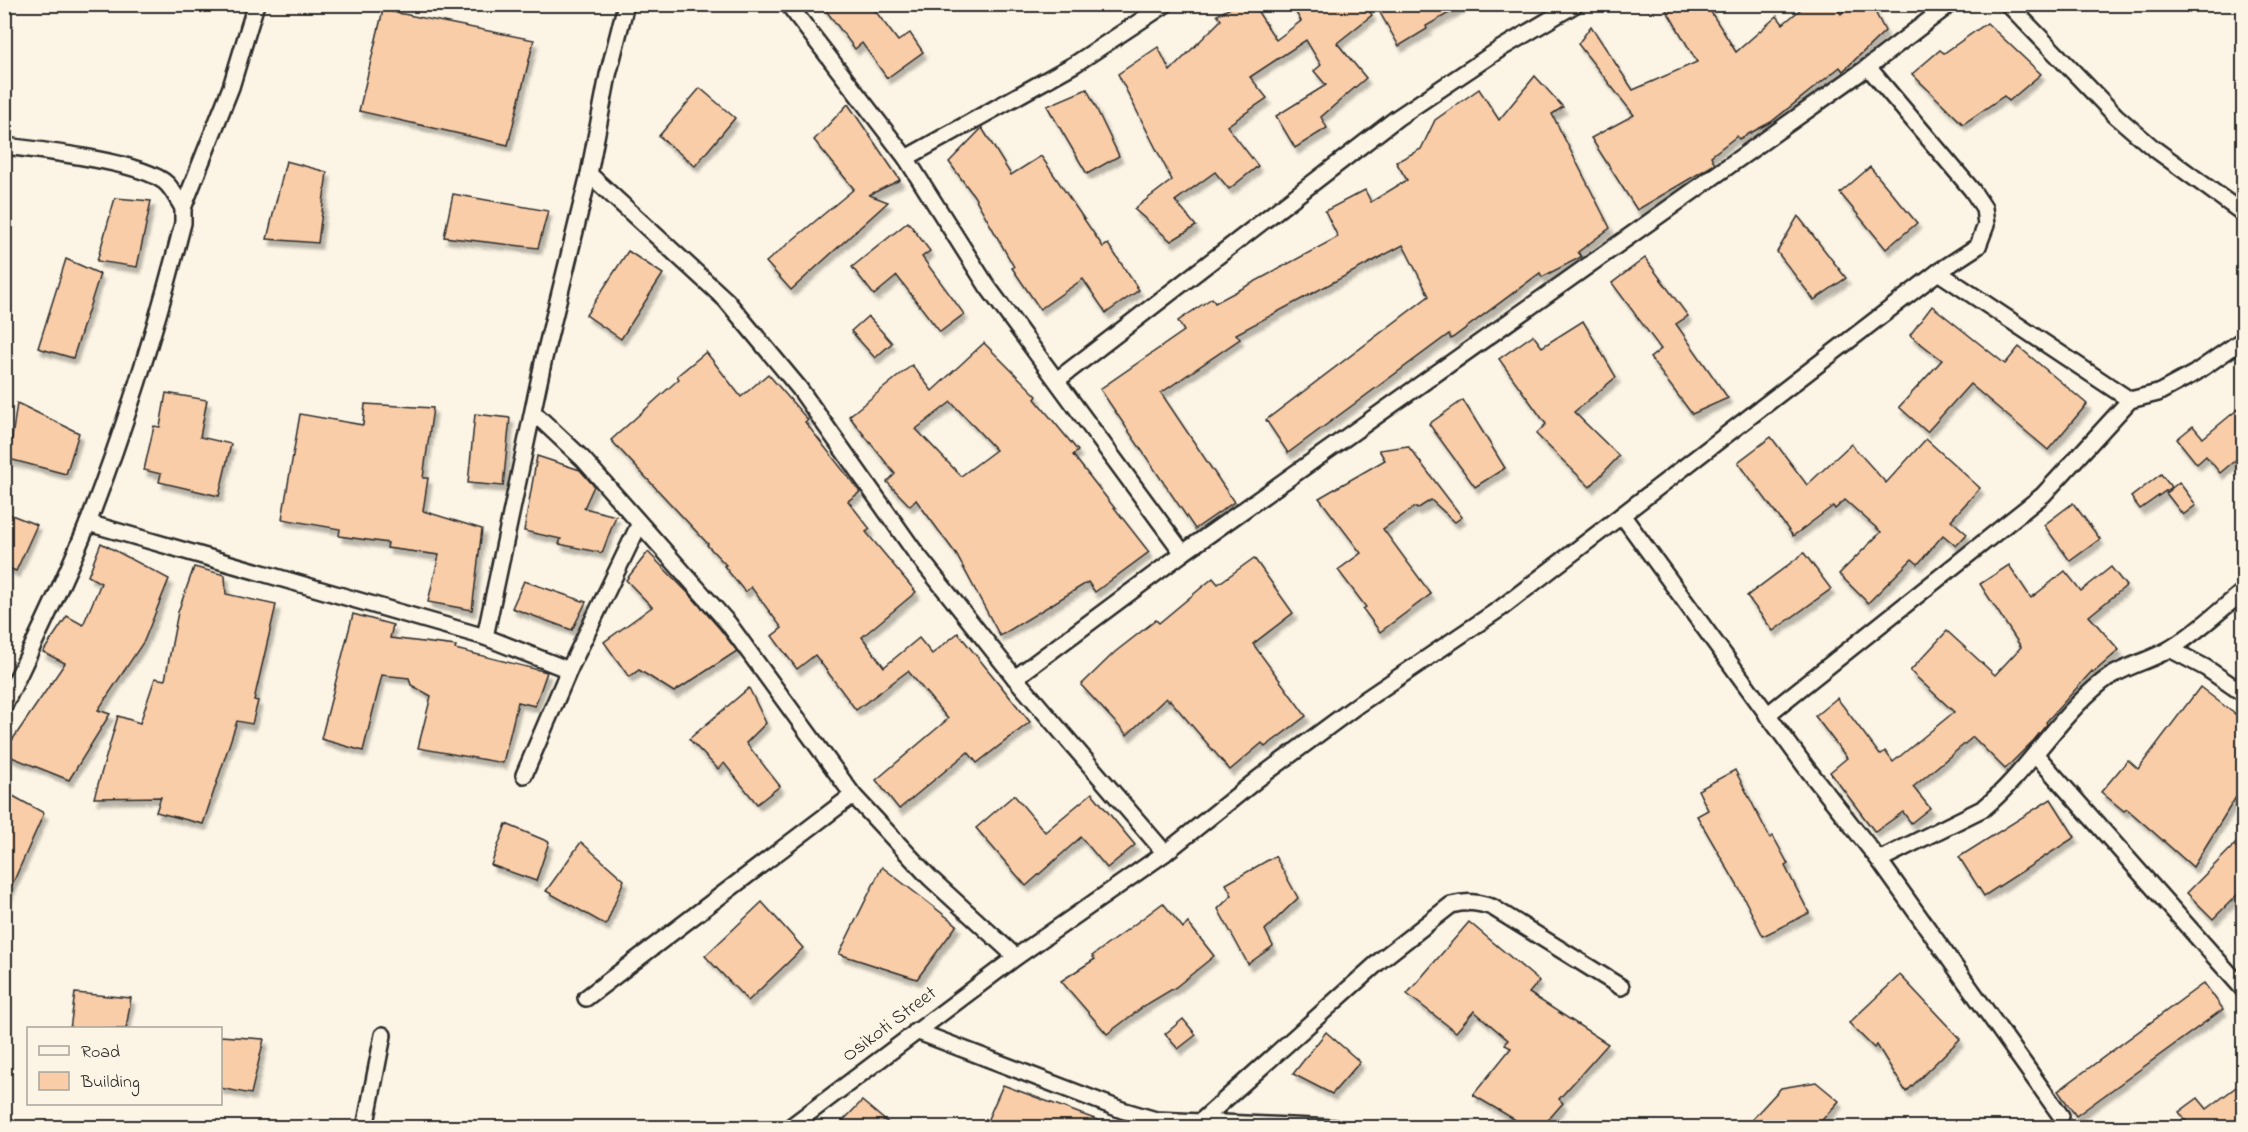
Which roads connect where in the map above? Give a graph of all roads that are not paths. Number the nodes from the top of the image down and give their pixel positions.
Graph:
1 (256, 4) edge
2 (626, 4) edge
3 (788, 4) edge
4 (1166, 4) edge
5 (1576, 4) edge
6 (1950, 4) edge
7 (2008, 4) edge
8 (1868, 67) junction
9 (4, 146) edge
10 (906, 158) junction
11 (589, 174) junction
12 (183, 208) junction
13 (2244, 214) edge
14 (1938, 272) junction
15 (2244, 339) edge
16 (1057, 380) junction
17 (2130, 400) junction
18 (534, 413) junction
19 (1622, 515) junction
20 (88, 523) junction
21 (639, 525) junction
22 (1183, 553) junction
23 (2244, 591) edge
24 (485, 637) junction
25 (2170, 650) junction
26 (568, 670) junction
27 (1015, 678) junction
28 (2244, 694) edge
29 (4, 706) edge
30 (1767, 714) junction
31 (2036, 755) junction
32 (524, 775) dead end
33 (853, 795) junction
34 (1165, 852) junction
35 (1880, 860) junction
36 (1016, 957) junction
37 (1621, 987) dead end
38 (2244, 990) edge
39 (586, 998) dead end
40 (916, 1031) junction
41 (383, 1035) dead end
42 (2061, 1116) dead end
43 (1200, 1122) junction
44 (365, 1128) edge
45 (789, 1128) edge
46 (1335, 1128) edge

1 - 12 street
2 - 11 street
3 - 10 street
4 - 10 street
5 - 16 street
6 - 8 street
7 - 13 street
8 - 14 street, Osikoti Street
8 - 22 street
9 - 12 street
10 - 16 street
11 - 18 street
11 - 27 street
12 - 20 street
14 - 17 street
14 - 19 street, Osikoti Street
15 - 17 street
16 - 22 street
17 - 30 street
18 - 21 street
18 - 24 street
19 - 30 street
19 - 34 street, Osikoti Street
20 - 24 street
20 - 29 street
21 - 26 street
21 - 33 street
22 - 27 street
23 - 25 street
24 - 26 street
25 - 28 street
25 - 31 street
26 - 32 street
27 - 34 street
30 - 35 street
31 - 35 street
31 - 38 street
33 - 36 street
33 - 39 street
34 - 36 street, Osikoti Street
35 - 42 street
36 - 40 street, Osikoti Street
37 - 43 street
40 - 43 street
40 - 45 street, Osikoti Street
41 - 44 street
43 - 46 street

